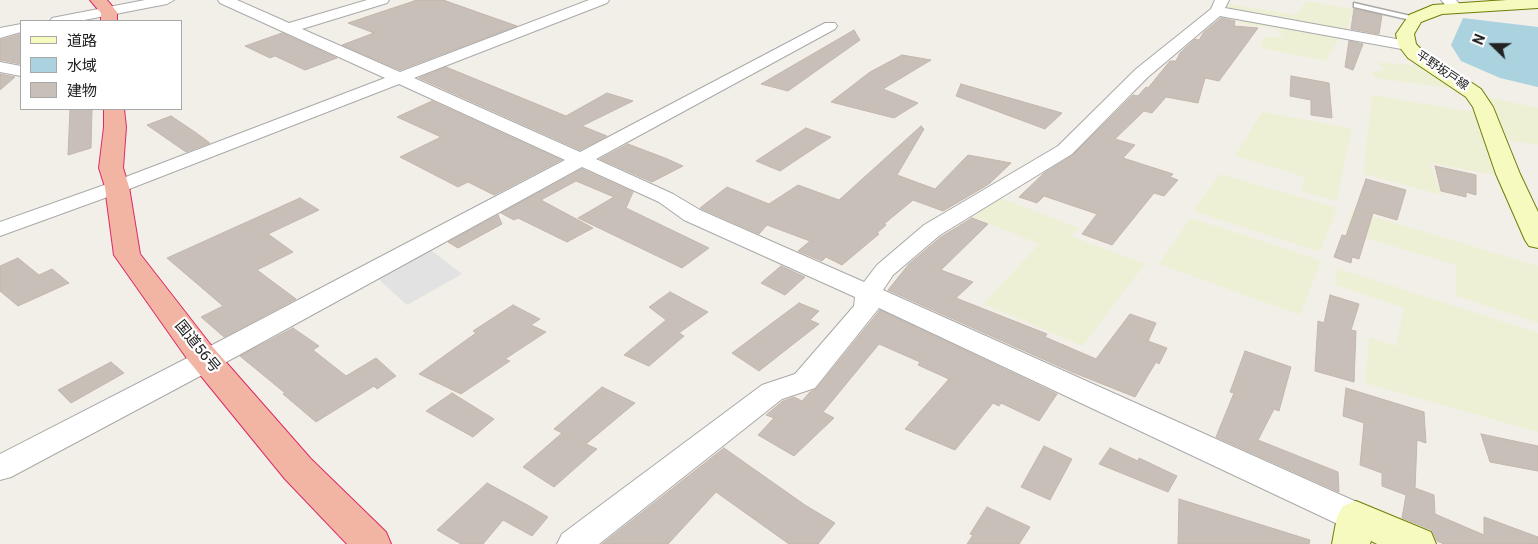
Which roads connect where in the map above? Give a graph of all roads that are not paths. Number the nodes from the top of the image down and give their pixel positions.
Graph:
1 (168, 0) edge
2 (225, 0) edge
3 (382, 0) edge
4 (602, 0) edge
5 (1452, 3) edge
6 (1538, 3) edge
7 (1357, 5) dead end
8 (1219, 6) edge
9 (106, 11) edge
10 (1414, 18) junction
11 (62, 20) edge
12 (830, 26) dead end
13 (20, 28) edge
14 (290, 28) junction
15 (0, 33) edge
16 (1407, 45) junction
17 (0, 67) edge
18 (20, 71) edge
19 (401, 78) junction
20 (114, 110) edge
21 (579, 159) junction
22 (117, 187) junction
23 (0, 229) edge
24 (1538, 240) edge
25 (868, 293) junction
26 (207, 360) junction
27 (0, 468) edge
28 (1353, 530) edge
29 (372, 544) edge
30 (574, 544) edge
31 (1417, 544) edge

1 - 9 street
2 - 14 street
3 - 14 street
4 - 19 street
5 - 6 main road
5 - 10 main road
7 - 10 lane
8 - 16 street
8 - 25 street
9 - 11 street
10 - 16 main road, 平野坂戸線
12 - 21 street
13 - 15 street
14 - 19 street
16 - 24 main road, 平野坂戸線
17 - 18 street
19 - 21 street
19 - 22 street
20 - 22 highway, 国道56号
21 - 25 street
21 - 26 street
22 - 23 street
22 - 26 highway, 国道56号
25 - 28 street
25 - 30 street
26 - 27 street
26 - 29 highway, 国道56号
28 - 31 main road

